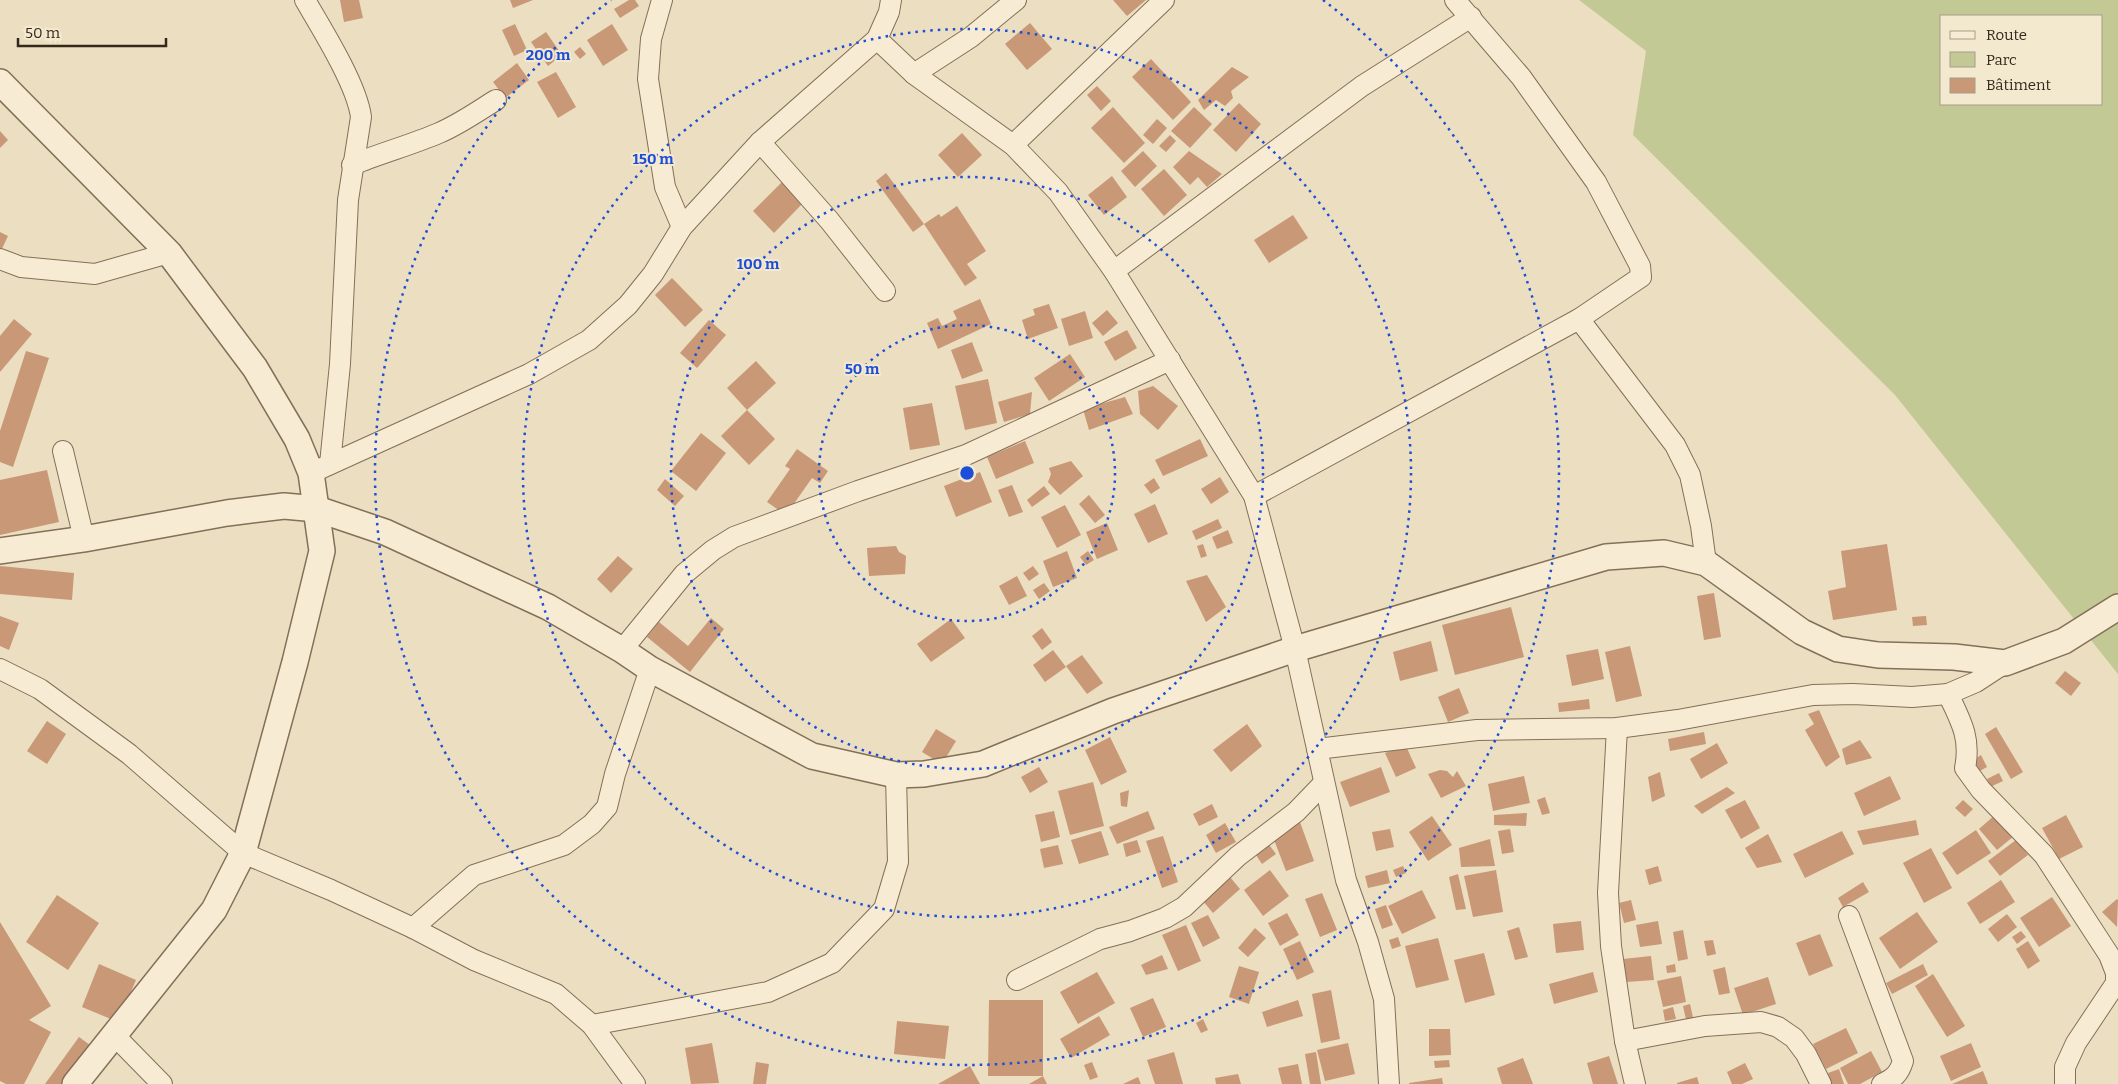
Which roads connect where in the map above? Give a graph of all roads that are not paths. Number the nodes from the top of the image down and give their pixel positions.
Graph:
1 (305, 0) edge
2 (662, 0) edge
3 (891, 0) edge
4 (1016, 0) edge
5 (1164, 0) edge
6 (1455, 0) edge
7 (1471, 17) junction
8 (877, 39) junction
9 (914, 74) junction
10 (0, 82) edge
11 (496, 100) dead end
12 (760, 142) junction
13 (1012, 145) junction
14 (352, 165) junction
15 (682, 227) junction
16 (169, 253) junction
17 (0, 259) edge
18 (1114, 271) junction
19 (885, 291) dead end
20 (1579, 319) junction
21 (1170, 360) junction
22 (63, 451) dead end
23 (321, 469) junction
24 (1254, 496) junction
25 (317, 509) junction
26 (84, 539) junction
27 (0, 551) edge
28 (1706, 563) junction
29 (2118, 607) edge
30 (1295, 649) junction
31 (622, 650) junction
32 (2006, 663) junction
33 (0, 668) edge
34 (650, 669) junction
35 (1948, 694) junction
36 (1618, 728) junction
37 (1317, 749) junction
38 (896, 775) junction
39 (1324, 784) junction
40 (243, 853) junction
41 (1848, 916) dead end
42 (413, 928) junction
43 (2113, 950) edge
44 (1017, 980) dead end
45 (592, 1025) junction
46 (115, 1036) junction
47 (1626, 1041) junction
48 (75, 1084) edge
49 (162, 1084) edge
50 (635, 1084) edge
51 (1390, 1084) edge
52 (1635, 1084) edge
53 (1820, 1084) edge
54 (1882, 1084) edge
55 (2065, 1084) edge

1 - 14 street
2 - 15 street
3 - 8 street
4 - 9 street
5 - 13 street
6 - 7 street
7 - 18 street
7 - 20 street
8 - 9 street
8 - 12 street
9 - 13 street
10 - 16 street
11 - 14 street
12 - 15 street
12 - 19 street
13 - 18 street
14 - 23 street
15 - 23 street
16 - 17 street
16 - 23 street
18 - 21 street
20 - 24 street
20 - 28 street
21 - 24 street
21 - 31 street
22 - 26 street
23 - 25 street
24 - 30 street
25 - 26 street
25 - 31 street
25 - 40 street
26 - 27 street
28 - 30 street
28 - 32 street
29 - 32 street
30 - 37 street
30 - 38 street
31 - 34 street
32 - 35 street
33 - 40 street
34 - 38 street
34 - 42 street
35 - 36 street
35 - 43 street
36 - 37 street
36 - 47 street
37 - 39 street
38 - 45 street
39 - 44 street
39 - 51 street
40 - 42 street
40 - 46 street
41 - 54 street
42 - 45 street
43 - 55 street
45 - 50 street
46 - 48 street
46 - 49 street
47 - 52 street
47 - 53 street

